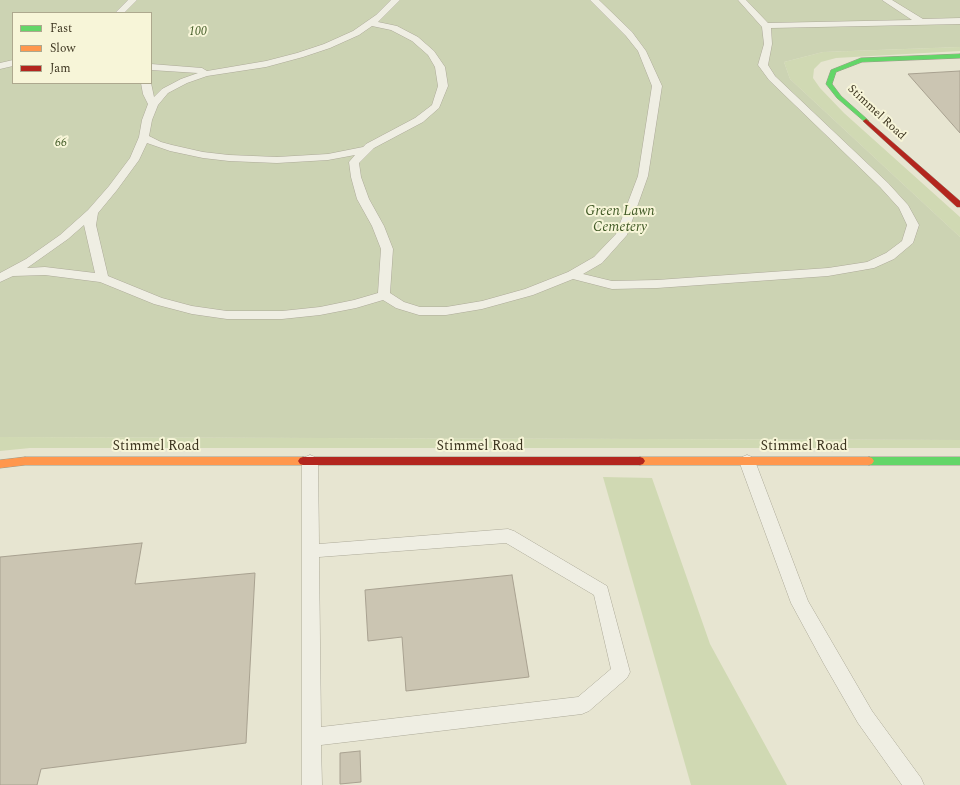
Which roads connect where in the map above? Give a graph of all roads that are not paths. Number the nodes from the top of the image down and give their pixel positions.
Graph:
1 (133, 0) edge
2 (396, 0) edge
3 (594, 0) edge
4 (742, 0) edge
5 (886, 0) edge
6 (120, 12) edge
7 (920, 21) junction
8 (960, 21) edge
9 (371, 23) junction
10 (766, 26) junction
11 (960, 56) edge
12 (12, 63) edge
13 (0, 66) edge
14 (152, 68) edge
15 (221, 71) junction
16 (146, 84) edge
17 (153, 104) junction
18 (144, 137) junction
19 (365, 150) junction
20 (960, 205) edge
21 (92, 212) junction
22 (572, 274) junction
23 (4, 276) edge
24 (102, 278) junction
25 (384, 295) junction
26 (310, 461) junction
27 (747, 461) junction
28 (960, 461) edge
29 (0, 464) edge
30 (310, 551) junction
31 (312, 737) junction
32 (312, 785) edge
33 (914, 785) edge

1 - 6 lane
2 - 9 lane
3 - 22 lane
4 - 10 lane
5 - 7 lane
7 - 8 lane
7 - 10 lane
9 - 15 lane
9 - 19 lane
10 - 22 lane
11 - 20 street, Stimmel Road
12 - 13 lane
14 - 15 lane
15 - 17 lane
16 - 17 lane
17 - 18 lane
18 - 19 lane
18 - 21 lane
19 - 25 lane
21 - 23 lane
21 - 24 lane
22 - 25 lane
23 - 24 lane
24 - 25 lane
26 - 27 street, Stimmel Road
26 - 29 street, Stimmel Road
26 - 30 lane
27 - 28 street, Stimmel Road
27 - 33 lane
30 - 31 lane
30 - 31 lane
31 - 32 lane

